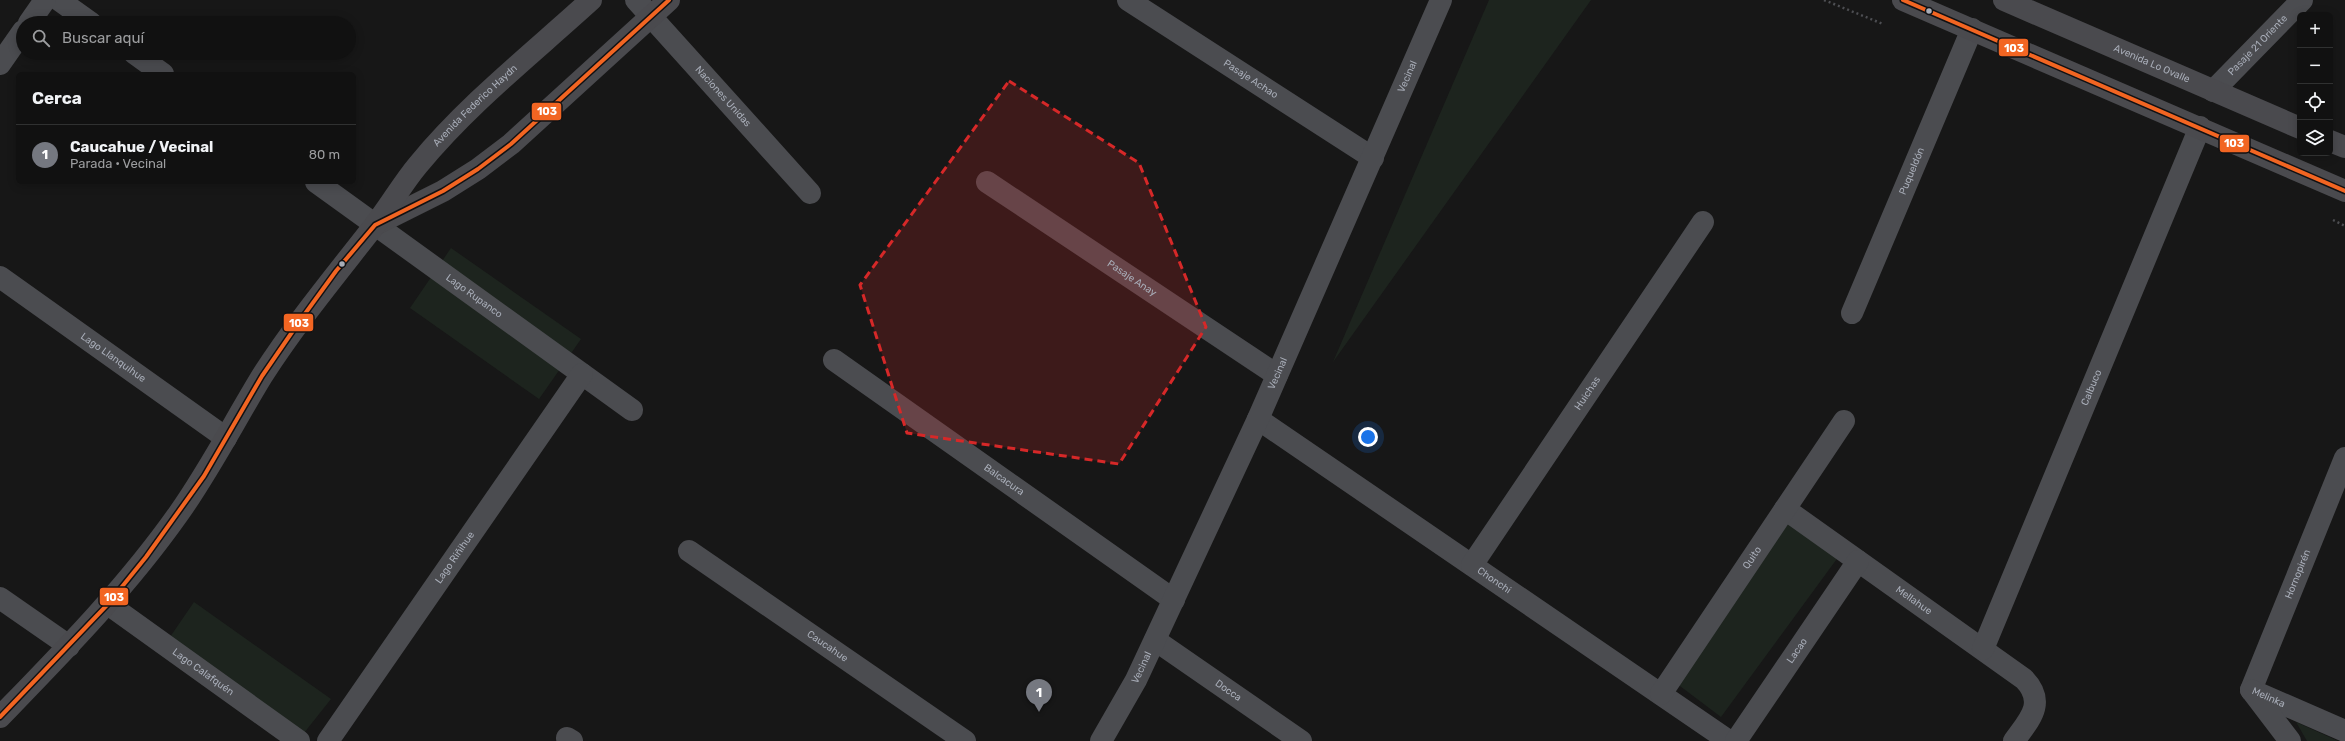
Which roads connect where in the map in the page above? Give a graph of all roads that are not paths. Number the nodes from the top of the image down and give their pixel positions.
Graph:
1 (45, 0) edge
2 (59, 0) edge
3 (591, 0) edge
4 (636, 0) edge
5 (669, 0) edge
6 (1128, 0) edge
7 (1441, 0) edge
8 (1903, 0) edge
9 (2004, 0) edge
10 (2302, 0) edge
11 (34, 16) edge
12 (81, 16) edge
13 (650, 17) junction
14 (1972, 29) junction
15 (16, 41) edge
16 (144, 60) edge
17 (0, 64) edge
18 (160, 72) edge
19 (2213, 90) junction
20 (2200, 127) junction
21 (2297, 127) edge
22 (2333, 142) edge
23 (2345, 147) edge
24 (1373, 158) junction
25 (987, 182) dead end
26 (319, 184) edge
27 (2345, 191) edge
28 (810, 193) dead end
29 (1703, 222) dead end
30 (376, 225) junction
31 (0, 277) edge
32 (1852, 312) dead end
33 (834, 360) dead end
34 (582, 374) junction
35 (1277, 375) junction
36 (632, 410) dead end
37 (1258, 419) junction
38 (1844, 421) dead end
39 (226, 438) junction
40 (2345, 458) edge
41 (1784, 509) junction
42 (689, 551) dead end
43 (1858, 561) junction
44 (1472, 565) junction
45 (0, 598) edge
46 (1174, 600) junction
47 (108, 604) junction
48 (1155, 640) junction
49 (69, 646) junction
50 (1984, 649) junction
51 (2251, 690) junction
52 (1661, 694) junction
53 (0, 717) edge
54 (2345, 731) edge
55 (298, 741) edge
56 (328, 741) edge
57 (966, 741) edge
58 (1101, 741) edge
59 (1301, 741) edge
60 (1730, 741) edge
61 (1736, 741) edge
62 (2014, 741) edge
63 (2290, 741) edge

1 - 11 street
2 - 12 street
3 - 30 street, Avenida Federico Haydn
4 - 13 street, Naciones Unidas
5 - 13 street, Avenida Federico Haydn
6 - 24 street, Pasaje Achao
7 - 24 street, Vecinal
8 - 14 street
9 - 19 street, Avenida Lo Ovalle
10 - 19 street, Pasaje 21 Oriente
13 - 28 street, Naciones Unidas
13 - 30 street, Avenida Federico Haydn
14 - 20 street
14 - 32 street, Puqueldón
15 - 17 street
16 - 18 street
19 - 21 street, Avenida Lo Ovalle
20 - 27 street
20 - 50 street, Calbuco
22 - 23 street
24 - 35 street, Vecinal
25 - 35 street, Pasaje Anay
26 - 30 street, Lago Rupanco
29 - 44 street, Huichas
30 - 34 street, Lago Rupanco
30 - 39 street, Avenida Federico Haydn
31 - 39 street, Lago Llanquihue
33 - 46 street, Balcacura
34 - 36 street, Lago Rupanco
34 - 56 street, Lago Riñihue
35 - 37 street, Vecinal
37 - 44 street, Chonchi
37 - 46 street, Vecinal
38 - 41 street, Quito
39 - 47 street, Avenida Federico Haydn
40 - 51 street, Hornopirén
41 - 43 street, Mellahue
41 - 52 street, Quito
42 - 57 street, Caucahue
43 - 50 street, Mellahue
43 - 61 street, Lacao
44 - 52 street, Chonchi
45 - 49 street
46 - 48 street, Vecinal
47 - 49 street, Avenida Federico Haydn
47 - 55 street, Lago Calafquén
48 - 58 street, Vecinal
48 - 59 street, Docca
49 - 53 street, Avenida Federico Haydn
50 - 62 street, Mellahue
51 - 54 street, Melinka
51 - 63 street, Melinka
52 - 60 street, Chonchi

